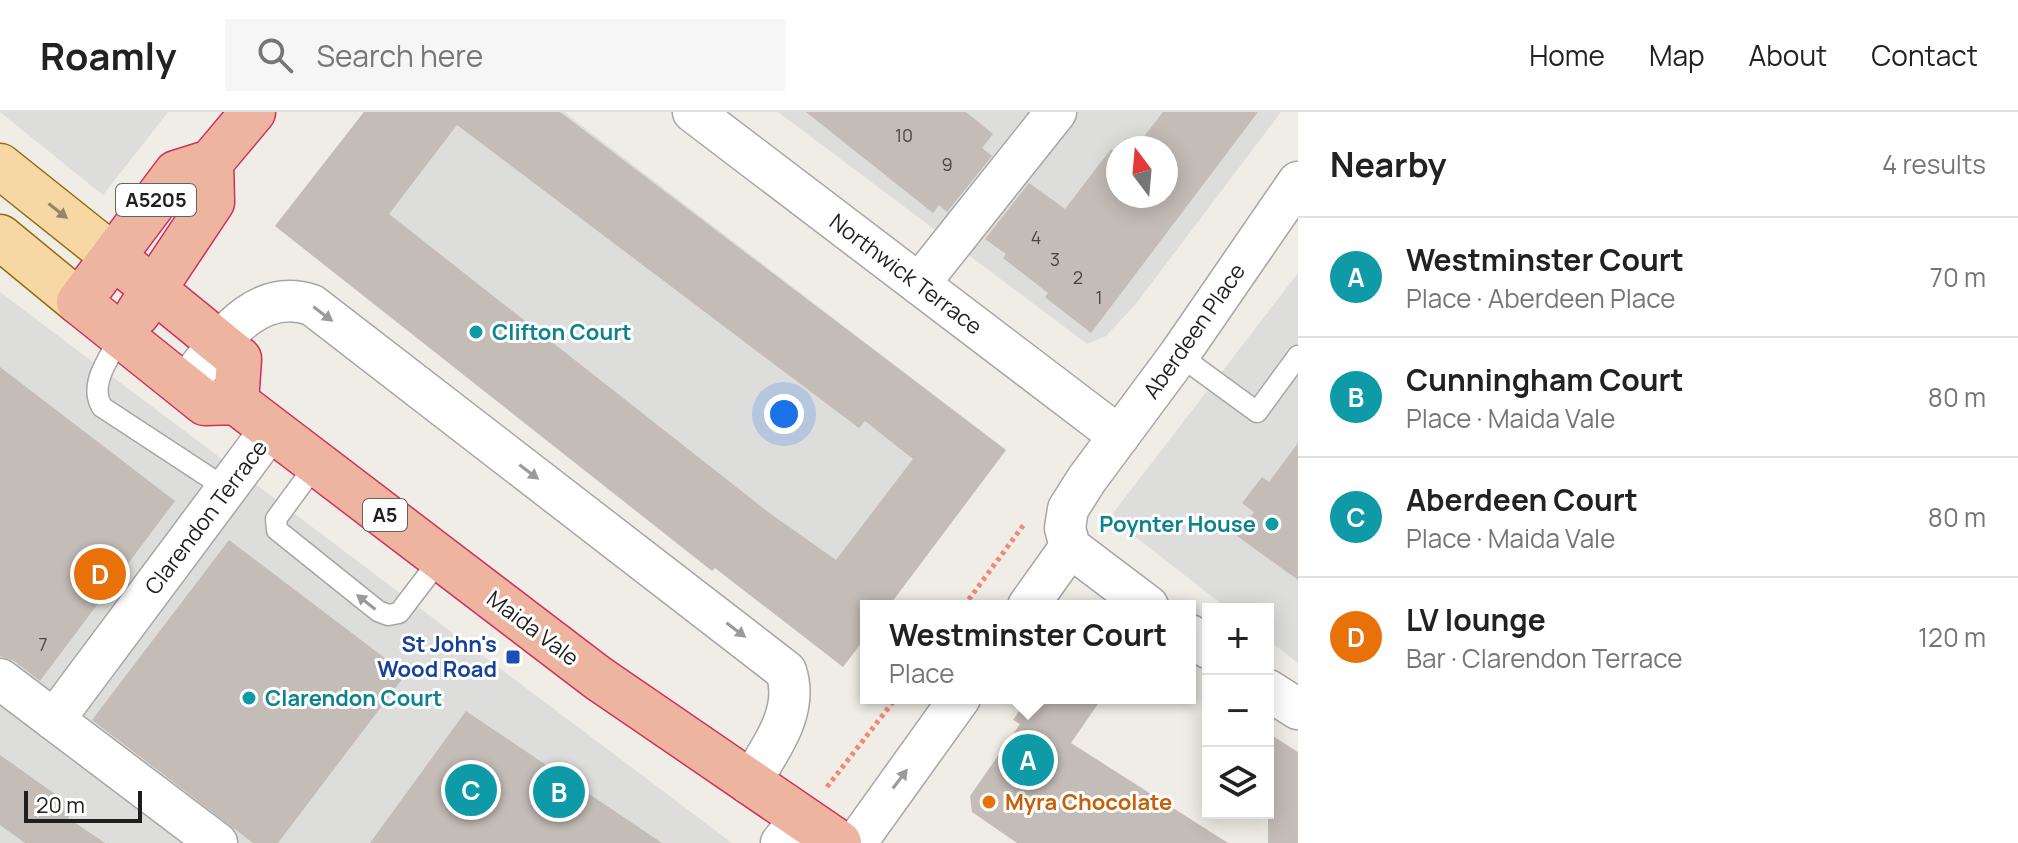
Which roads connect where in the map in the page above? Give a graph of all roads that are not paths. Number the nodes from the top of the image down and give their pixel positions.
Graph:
1 (253, 112) edge
2 (693, 112) edge
3 (1056, 112) edge
4 (211, 162) junction
5 (0, 166) edge
6 (1298, 182) edge
7 (0, 237) edge
8 (114, 257) junction
9 (919, 284) junction
10 (154, 291) junction
11 (79, 302) junction
12 (121, 336) junction
13 (220, 344) junction
14 (1179, 355) junction
15 (1298, 356) edge
16 (184, 387) junction
17 (236, 402) junction
18 (271, 429) junction
19 (1119, 436) junction
20 (317, 463) junction
21 (227, 489) junction
22 (1070, 547) junction
23 (441, 558) junction
24 (1032, 600) edge
25 (1140, 600) edge
26 (0, 679) edge
27 (956, 704) edge
28 (54, 720) junction
29 (749, 784) junction
30 (791, 831) edge
31 (217, 843) edge
32 (839, 843) edge
33 (856, 843) edge

1 - 4 highway, A5205
2 - 9 street, Northwick Terrace
3 - 9 street
4 - 8 highway, A5205
4 - 10 highway, A5205
5 -> 8 main road
6 - 14 street, Aberdeen Place
7 - 11 main road
8 - 10 highway
8 - 11 highway, A5205
9 - 19 street, Northwick Terrace
10 - 12 highway, A5205
10 - 13 highway
11 - 12 highway
12 - 16 highway
12 - 21 lane
13 - 16 street
13 - 17 highway
13 -> 29 street
14 - 15 lane
14 - 19 street, Aberdeen Place
16 - 17 highway
17 - 18 highway, Maida Vale / A5
18 - 20 highway, Maida Vale / A5
18 - 21 street, Clarendon Terrace
19 - 22 street, Aberdeen Place
20 - 23 highway, Maida Vale / A5
23 -> 20 lane
21 - 28 street, Clarendon Terrace
22 - 24 street
22 - 25 street
23 - 29 highway, Maida Vale / A5
26 - 28 street
33 -> 27 street
28 - 31 street
29 - 30 highway, Maida Vale / A5
30 - 32 highway, Maida Vale / A5

